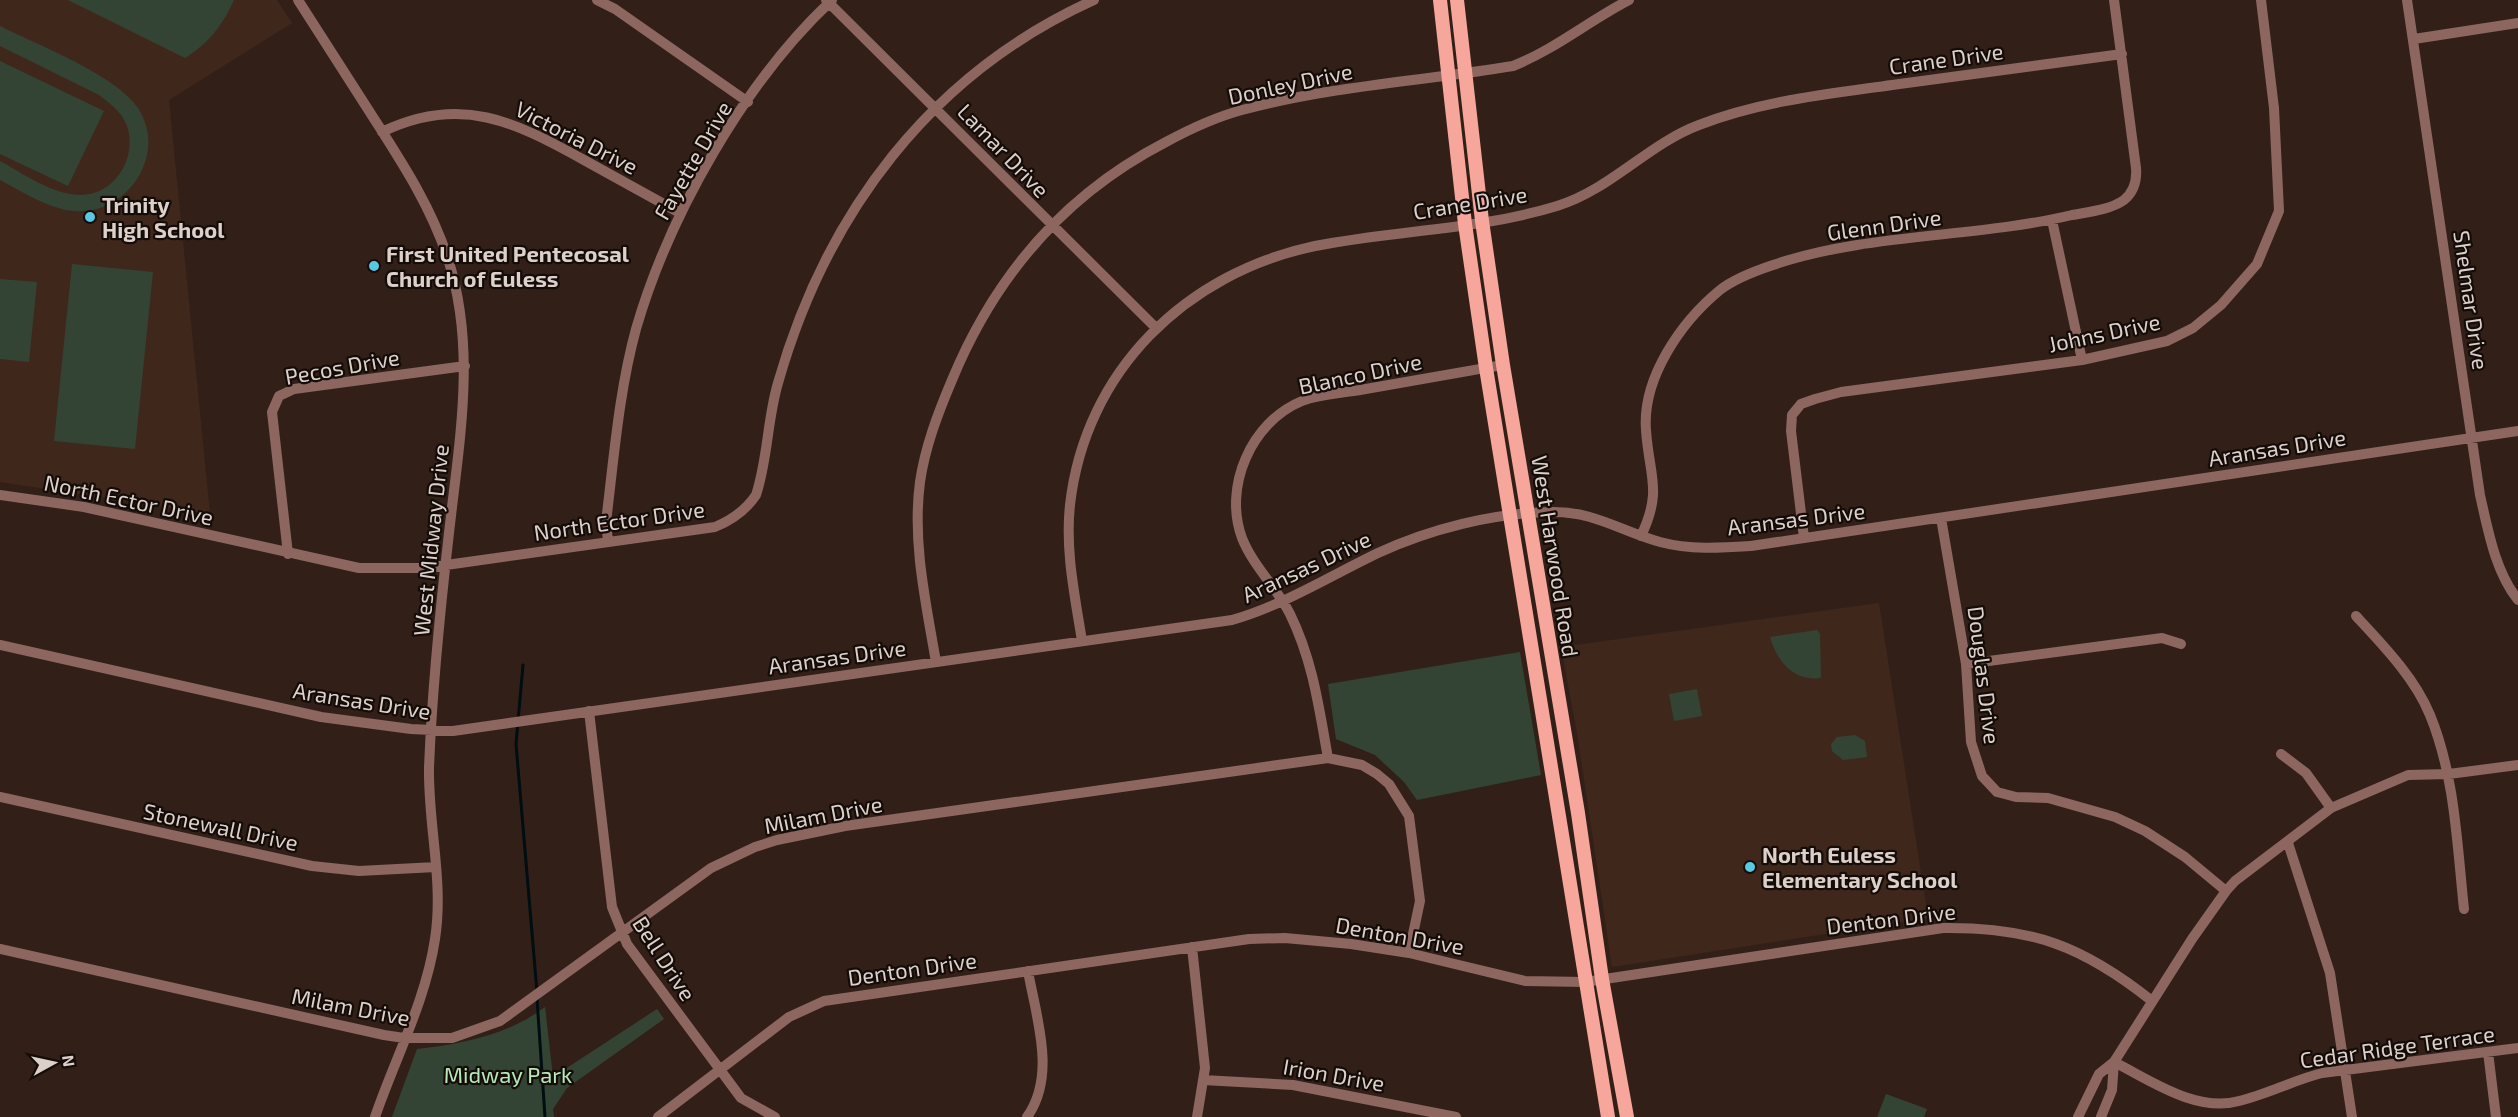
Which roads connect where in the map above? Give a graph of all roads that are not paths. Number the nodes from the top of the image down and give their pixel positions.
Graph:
1 (597, 0) edge
2 (1094, 0) edge
3 (1440, 0) edge
4 (1457, 0) edge
5 (1629, 0) edge
6 (2114, 0) edge
7 (2260, 0) edge
8 (2407, 0) edge
9 (829, 1) edge
10 (303, 2) edge
11 (2518, 23) edge
12 (2414, 39) junction
13 (2122, 54) junction
14 (1467, 73) junction
15 (1449, 75) junction
16 (748, 102) junction
17 (935, 107) junction
18 (382, 132) junction
19 (680, 213) junction
20 (2052, 220) junction
21 (1482, 221) junction
22 (1465, 224) junction
23 (1051, 226) junction
24 (1155, 327) junction
25 (2082, 360) junction
26 (1503, 365) junction
27 (465, 366) junction
28 (1486, 368) junction
29 (2518, 431) edge
30 (2472, 438) junction
31 (0, 495) edge
32 (1529, 514) junction
33 (1510, 517) junction
34 (1941, 518) junction
35 (1641, 536) junction
36 (1804, 538) junction
37 (608, 541) junction
38 (288, 554) junction
39 (445, 565) junction
40 (2518, 600) edge
41 (1281, 601) junction
42 (2356, 616) dead end
43 (1082, 641) junction
44 (2181, 644) dead end
45 (0, 645) edge
46 (936, 662) junction
47 (1966, 664) junction
48 (589, 711) junction
49 (431, 731) junction
50 (2281, 754) dead end
51 (1328, 758) junction
52 (2518, 765) edge
53 (2449, 774) junction
54 (0, 797) edge
55 (2331, 808) junction
56 (1582, 843) junction
57 (2288, 843) junction
58 (1563, 846) junction
59 (436, 867) junction
60 (2226, 891) junction
61 (2464, 909) dead end
62 (622, 933) junction
63 (1192, 947) junction
64 (0, 949) edge
65 (1409, 953) junction
66 (1028, 971) junction
67 (1602, 979) junction
68 (1585, 982) junction
69 (2152, 1000) junction
70 (404, 1038) junction
71 (2518, 1048) edge
72 (2488, 1052) junction
73 (2114, 1062) junction
74 (720, 1070) junction
75 (2344, 1070) junction
76 (1203, 1080) junction
77 (375, 1117) edge
78 (658, 1117) edge
79 (775, 1117) edge
80 (1027, 1117) edge
81 (1197, 1117) edge
82 (1456, 1117) edge
83 (1608, 1117) edge
84 (1627, 1117) edge
85 (2078, 1117) edge
86 (2102, 1117) edge
87 (2352, 1117) edge
88 (2496, 1117) edge

1 - 16 street
2 - 17 street, North Ector Drive
3 - 15 main road, West Harwood Road
4 - 14 main road, West Harwood Road
5 - 14 street, Donley Drive
6 - 13 street, Glenn Drive
7 - 25 street, Johns Drive
8 - 12 street, Shelmar Drive
9 - 16 street, Fayette Drive
9 - 17 street, Lamar Drive
10 - 18 street, West Midway Drive
11 - 12 street
12 - 30 street, Shelmar Drive
13 - 20 street, Glenn Drive
13 - 21 street, Crane Drive
14 - 15 street, Donley Drive
14 - 21 main road, West Harwood Road
15 - 22 main road, West Harwood Road
15 - 23 street, Donley Drive
16 - 19 street, Fayette Drive
17 - 23 street, Lamar Drive
17 - 37 street, North Ector Drive
18 - 19 street, Victoria Drive
18 - 27 street, West Midway Drive
19 - 37 street, Fayette Drive
20 - 25 street
20 - 35 street, Glenn Drive
21 - 22 street, Crane Drive
21 - 26 main road, West Harwood Road
22 - 24 street, Crane Drive
22 - 28 main road, West Harwood Road
23 - 24 street, Lamar Drive
23 - 46 street, Donley Drive
24 - 43 street, Crane Drive
25 - 36 street, Johns Drive
26 - 28 street, Blanco Drive
26 - 32 main road, West Harwood Road
27 - 38 street, Pecos Drive
27 - 39 street, West Midway Drive
28 - 33 main road, West Harwood Road
28 - 41 street, Blanco Drive
29 - 30 street, Aransas Drive
30 - 34 street, Aransas Drive
30 - 40 street, Shelmar Drive
31 - 38 street, North Ector Drive
32 - 33 street, Aransas Drive
32 - 35 street, Aransas Drive
32 - 56 main road, West Harwood Road
33 - 41 street, Aransas Drive
33 - 58 main road, West Harwood Road
34 - 36 street, Aransas Drive
34 - 47 street, Douglas Drive
35 - 36 street, Aransas Drive
37 - 39 street, North Ector Drive
38 - 39 street, North Ector Drive
39 - 49 street, West Midway Drive
41 - 43 street, Aransas Drive
41 - 51 street, Blanco Drive
42 - 53 street
43 - 46 street, Aransas Drive
44 - 47 street
45 - 49 street, Aransas Drive
46 - 48 street, Aransas Drive
47 - 60 street, Douglas Drive
48 - 49 street, Aransas Drive
48 - 62 street, Bell Drive
49 - 59 street, West Midway Drive
50 - 55 street
51 - 62 street, Milam Drive
51 - 65 street, Milam Drive
52 - 53 street
53 - 55 street
53 - 61 street
54 - 59 street, Stonewall Drive
55 - 57 street
56 - 58 main road
56 - 67 main road, West Harwood Road
57 - 60 street
57 - 75 street
58 - 68 main road, West Harwood Road
59 - 70 street, West Midway Drive
60 - 69 street
62 - 70 street, Milam Drive
62 - 74 street, Bell Drive
63 - 65 street, Denton Drive
63 - 66 street, Denton Drive
63 - 76 street
64 - 70 street, Milam Drive
65 - 68 street, Denton Drive
66 - 74 street, Denton Drive
66 - 80 street
67 - 68 street, Denton Drive
67 - 69 street, Denton Drive
67 - 84 main road, West Harwood Road
68 - 83 main road, West Harwood Road
69 - 73 street
70 - 77 street, West Midway Drive
71 - 72 street, Cedar Ridge Terrace
72 - 75 street, Cedar Ridge Terrace
72 - 88 street
73 - 75 street, Cedar Ridge Terrace
73 - 85 street
73 - 86 street
74 - 78 street, Denton Drive
74 - 79 street, Bell Drive
75 - 87 street
76 - 81 street
76 - 82 street, Irion Drive

